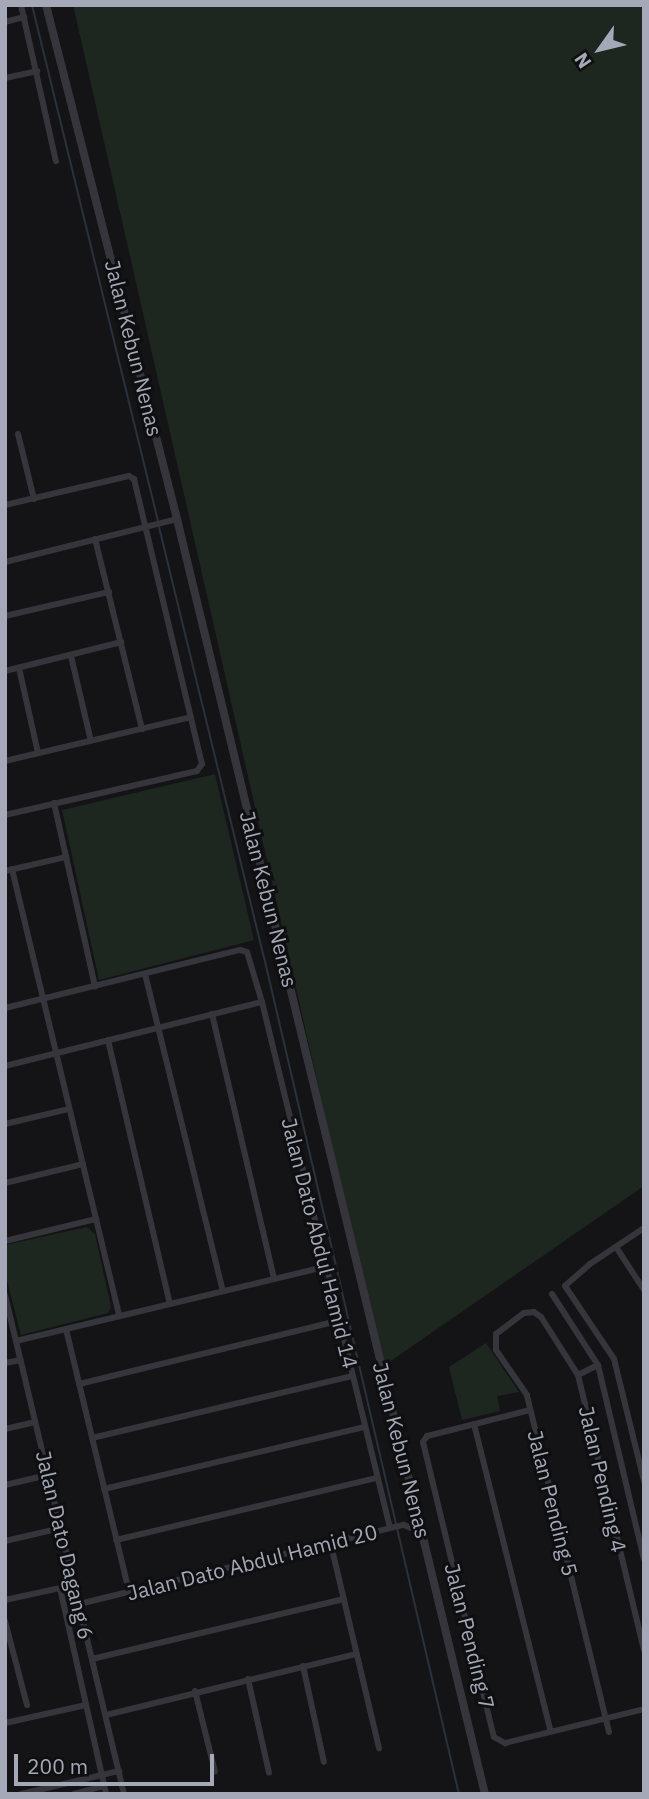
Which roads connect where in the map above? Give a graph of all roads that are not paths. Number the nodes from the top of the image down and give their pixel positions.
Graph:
1 (21, 5) edge
2 (46, 5) edge
3 (24, 17) junction
4 (5, 22) edge
5 (37, 71) junction
6 (5, 78) edge
7 (56, 161) dead end
8 (18, 434) dead end
9 (34, 499) junction
10 (5, 505) edge
11 (177, 519) junction
12 (145, 527) junction
13 (95, 539) junction
14 (5, 562) edge
15 (109, 592) junction
16 (5, 616) edge
17 (121, 642) junction
18 (71, 656) junction
19 (19, 668) junction
20 (5, 671) edge
21 (191, 717) junction
22 (142, 729) junction
23 (91, 741) junction
24 (38, 753) junction
25 (5, 761) edge
26 (54, 803) junction
27 (5, 815) edge
28 (66, 857) junction
29 (9, 870) edge
30 (145, 974) junction
31 (94, 986) junction
32 (44, 998) junction
33 (262, 1002) junction
34 (5, 1008) edge
35 (212, 1014) junction
36 (158, 1028) junction
37 (108, 1041) junction
38 (57, 1053) junction
39 (5, 1066) edge
40 (69, 1109) junction
41 (5, 1124) edge
42 (83, 1164) junction
43 (5, 1183) edge
44 (96, 1219) junction
45 (644, 1228) edge
46 (5, 1241) edge
47 (616, 1247) junction
48 (325, 1267) junction
49 (274, 1279) junction
50 (644, 1290) edge
51 (223, 1291) junction
52 (552, 1294) dead end
53 (5, 1296) edge
54 (170, 1304) junction
55 (119, 1317) junction
56 (541, 1317) joint
57 (338, 1321) junction
58 (66, 1329) junction
59 (16, 1341) junction
60 (21, 1360) junction
61 (5, 1363) edge
62 (598, 1365) junction
63 (578, 1375) junction
64 (352, 1376) junction
65 (79, 1384) junction
66 (530, 1410) junction
67 (36, 1422) junction
68 (474, 1424) junction
69 (364, 1427) junction
70 (5, 1429) edge
71 (92, 1438) junction
72 (48, 1475) junction
73 (377, 1478) junction
74 (644, 1481) edge
75 (5, 1485) edge
76 (104, 1489) junction
77 (61, 1528) junction
78 (390, 1528) junction
79 (422, 1533) junction
80 (116, 1540) junction
81 (5, 1541) edge
82 (331, 1545) junction
83 (644, 1559) edge
84 (74, 1585) junction
85 (60, 1588) junction
86 (129, 1592) junction
87 (344, 1599) junction
88 (5, 1600) edge
89 (79, 1604) junction
90 (5, 1621) edge
91 (644, 1650) edge
92 (357, 1654) junction
93 (92, 1659) junction
94 (303, 1667) junction
95 (248, 1679) junction
96 (195, 1692) junction
97 (27, 1705) dead end
98 (86, 1705) junction
99 (644, 1709) edge
100 (106, 1715) junction
101 (606, 1719) junction
102 (5, 1723) edge
103 (551, 1732) junction
104 (609, 1732) dead end
105 (379, 1748) dead end
106 (324, 1762) dead end
107 (119, 1771) junction
108 (215, 1772) dead end
109 (269, 1773) dead end
110 (101, 1775) junction
111 (105, 1790) edge
112 (21, 1794) edge
113 (74, 1794) edge
114 (124, 1794) edge
115 (485, 1794) edge

1 - 3 street
2 - 11 street, Jalan Kebun Nenas
3 - 4 street
3 - 5 street
5 - 6 street
5 - 7 street
8 - 9 street
9 - 10 street
9 - 12 street
11 - 12 street
11 - 79 street, Jalan Kebun Nenas
12 - 13 street
12 - 21 street
13 - 14 street
13 - 15 street
15 - 16 street
15 - 17 street
17 - 18 street
17 - 22 street
18 - 19 street
18 - 23 street
19 - 20 street
19 - 24 street
21 - 22 street
21 - 26 street
22 - 23 street
23 - 24 street
24 - 25 street
26 - 27 street
26 - 28 street
28 - 29 street
28 - 31 street
29 - 32 street
30 - 31 street
30 - 33 street, Jalan Dato Abdul Hamid 14
30 - 36 street
31 - 32 street
32 - 34 street
32 - 38 street
33 - 35 street
33 - 48 street, Jalan Dato Abdul Hamid 14
35 - 36 street
35 - 49 street
36 - 37 street
36 - 51 street
37 - 38 street
37 - 54 street
38 - 39 street
38 - 40 street
40 - 41 street
40 - 42 street
42 - 43 street
42 - 44 street
44 - 46 street
44 - 55 street
45 - 47 street
47 - 50 street
47 - 74 street
48 - 49 street
48 - 57 street, Jalan Dato Abdul Hamid 14
49 - 51 street
51 - 54 street
52 - 62 street
53 - 59 street, Jalan Dato Dagang 6
54 - 55 street
55 - 58 street
56 - 63 street, Jalan Pending 4
56 - 66 street, Jalan Pending 5
57 - 64 street, Jalan Dato Abdul Hamid 14
57 - 65 street
58 - 59 street
58 - 65 street
59 - 60 street, Jalan Dato Dagang 6
60 - 61 street
60 - 67 street, Jalan Dato Dagang 6
62 - 63 street
62 - 83 street
63 - 91 street, Jalan Pending 4
64 - 69 street, Jalan Dato Abdul Hamid 14
64 - 71 street
65 - 71 street
66 - 68 street, Jalan Pending 7
66 - 101 street, Jalan Pending 5
67 - 70 street
67 - 72 street, Jalan Dato Dagang 6
68 - 103 street
68 - 103 street, Jalan Pending 7
69 - 73 street, Jalan Dato Abdul Hamid 14
69 - 76 street
71 - 76 street
72 - 75 street
72 - 77 street, Jalan Dato Dagang 6
73 - 78 street, Jalan Dato Abdul Hamid 14
73 - 80 street
76 - 80 street
77 - 81 street
77 - 84 street, Jalan Dato Dagang 6
78 - 79 street, Jalan Dato Abdul Hamid 20
78 - 82 street, Jalan Dato Abdul Hamid 20
79 - 115 street, Jalan Kebun Nenas
80 - 86 street
82 - 86 street, Jalan Dato Abdul Hamid 20
82 - 87 street
84 - 85 street
84 - 89 street, Jalan Dato Dagang 6
85 - 88 street
85 - 98 street
86 - 89 street, Jalan Dato Abdul Hamid 20
87 - 92 street
87 - 93 street
89 - 93 street, Jalan Dato Dagang 6
90 - 97 street
92 - 94 street
92 - 105 street
93 - 100 street, Jalan Dato Dagang 6
94 - 95 street
94 - 106 street
95 - 96 street
95 - 109 street
96 - 100 street
96 - 108 street
98 - 102 street
98 - 110 street
99 - 101 street
100 - 107 street, Jalan Dato Dagang 6
101 - 103 street
101 - 104 street, Jalan Pending 5
107 - 110 street
107 - 114 street, Jalan Dato Dagang 6
110 - 111 street
110 - 112 street
111 - 113 street

